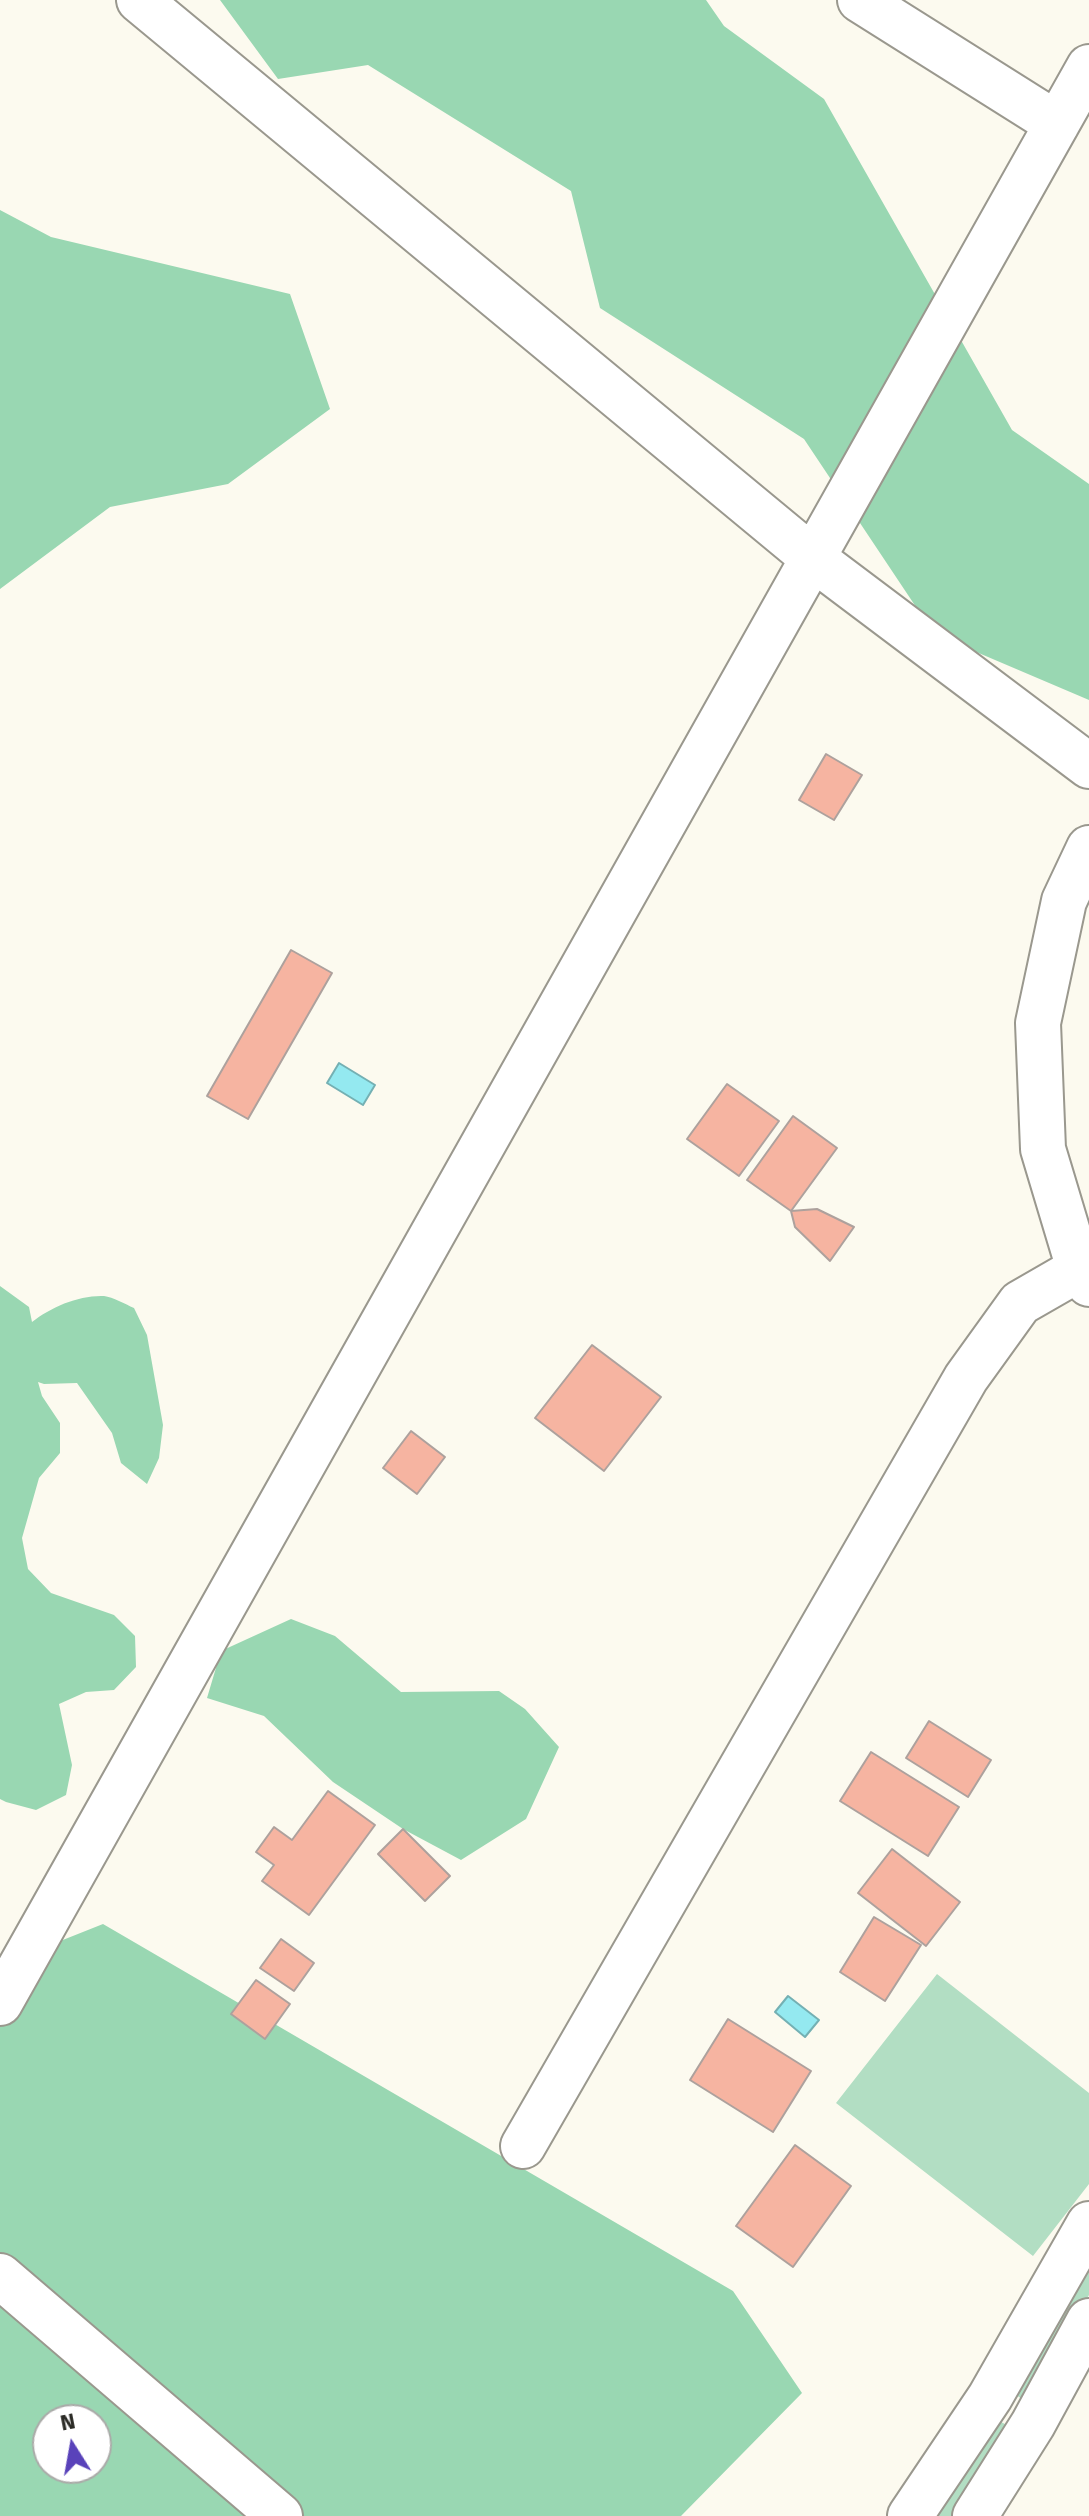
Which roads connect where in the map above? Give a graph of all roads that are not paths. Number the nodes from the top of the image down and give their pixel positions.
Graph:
1 (139, 0) edge
2 (860, 0) edge
3 (1089, 67) edge
4 (1057, 124) junction
5 (814, 559) junction
6 (1089, 766) edge
7 (1089, 848) edge
8 (1084, 1276) edge
9 (0, 2003) edge
10 (523, 2146) dead end
11 (1089, 2224) edge
12 (0, 2276) edge
13 (1089, 2321) edge
14 (990, 2397) junction
15 (1033, 2424) junction
16 (280, 2516) edge
17 (910, 2516) edge
18 (975, 2516) edge

1 - 5 street
2 - 4 street
3 - 4 street
4 - 5 street
5 - 6 street
5 - 9 street
7 - 8 street
8 - 10 street
11 - 14 street
12 - 16 street
13 - 15 street
14 - 15 street
14 - 17 street
15 - 18 street

